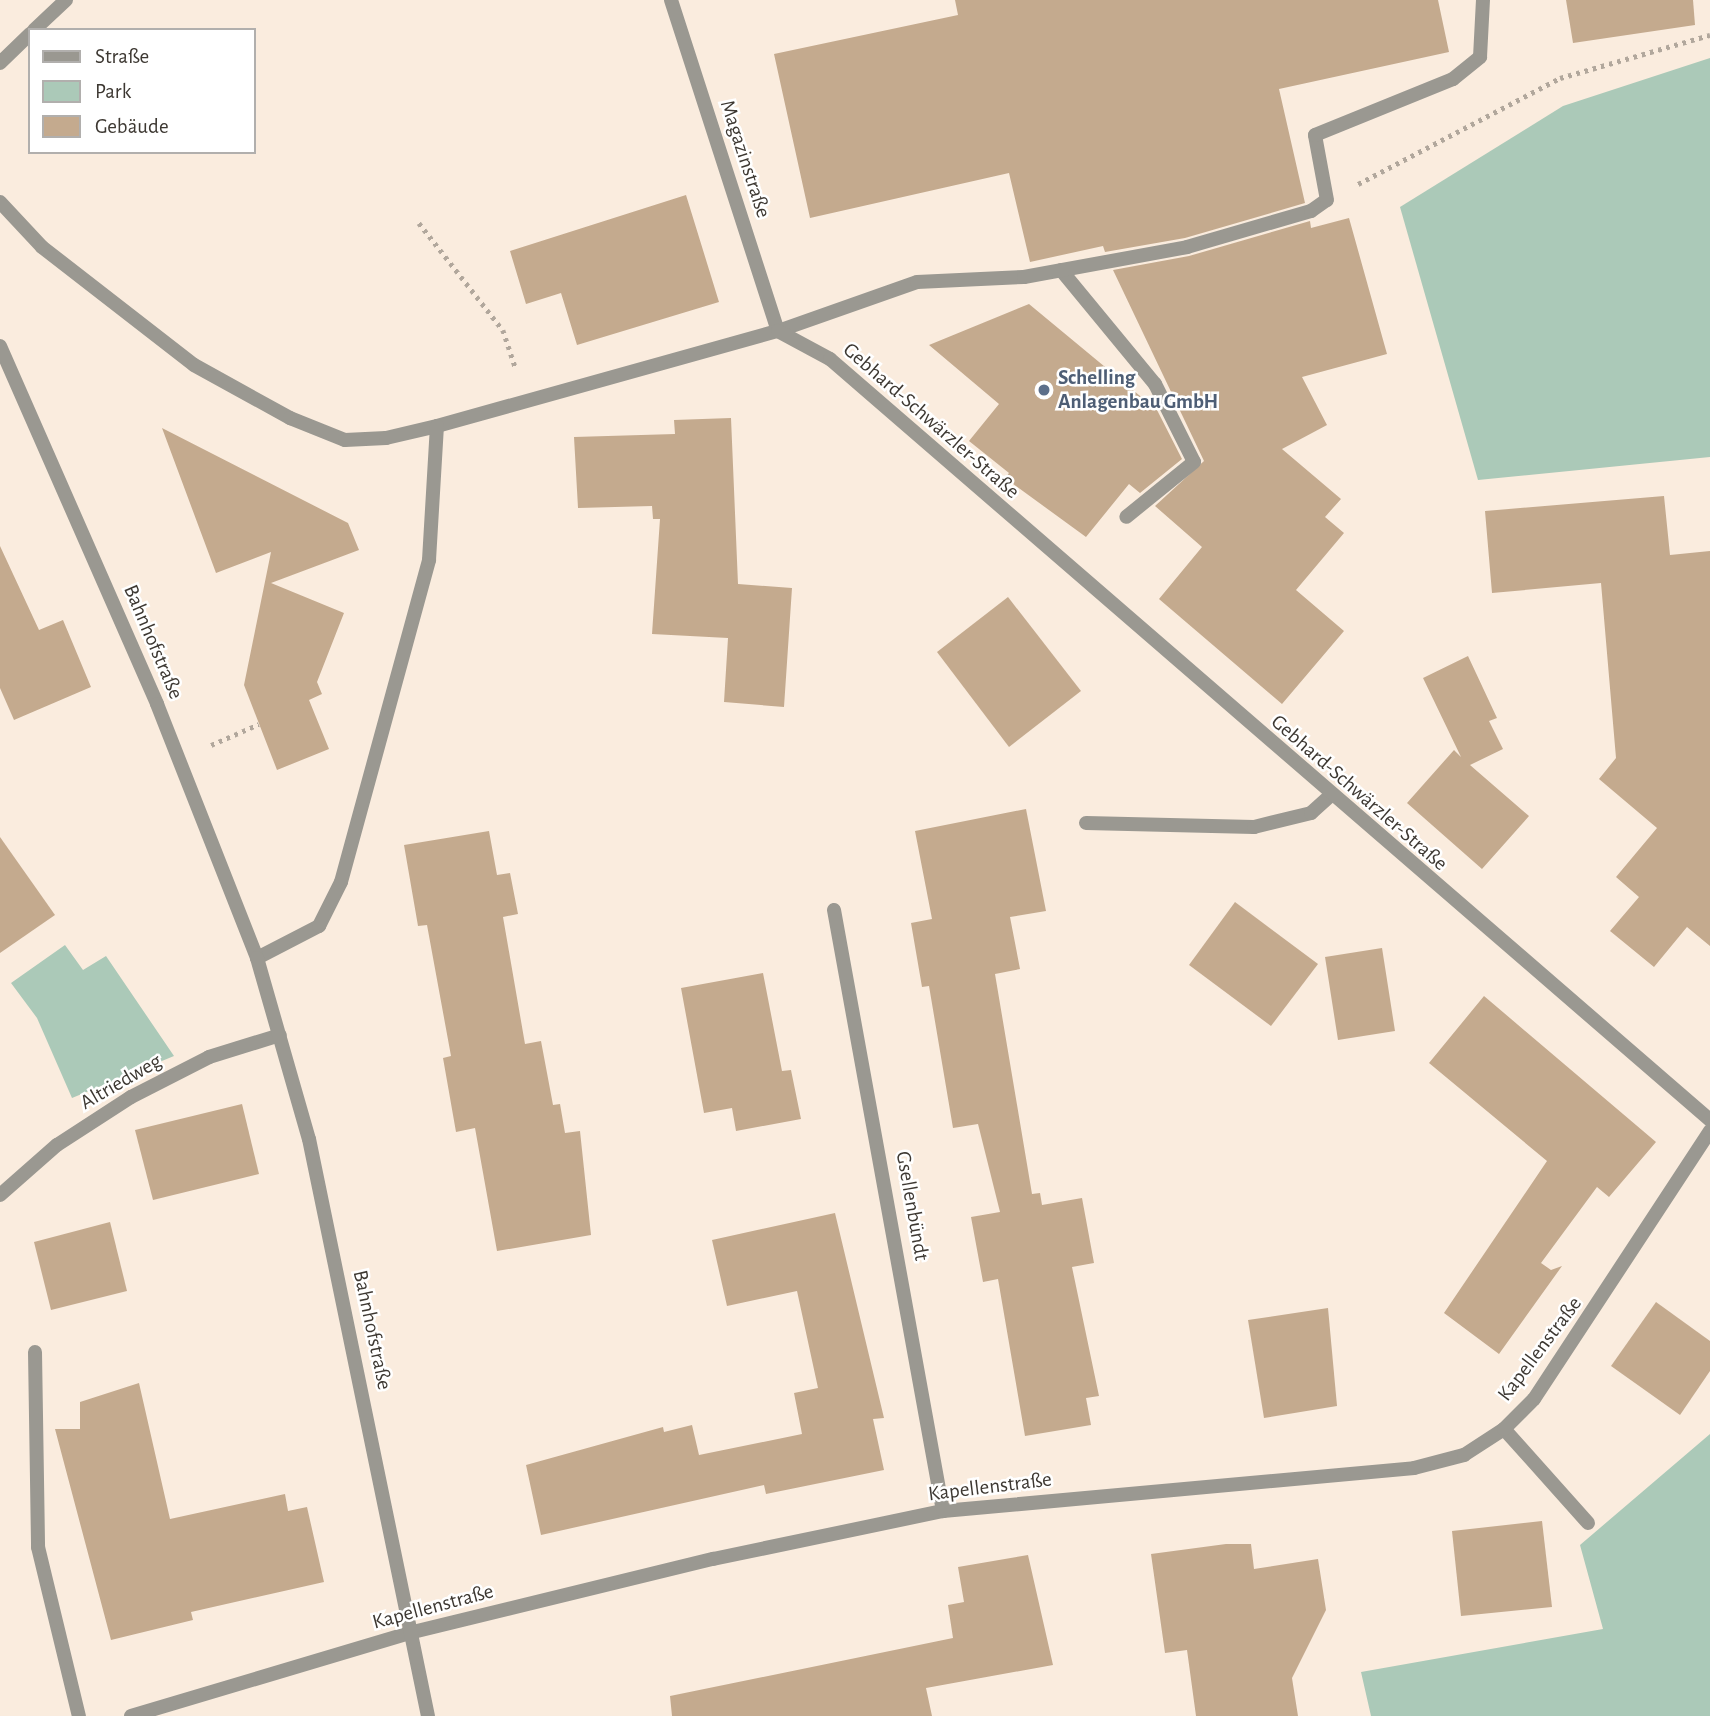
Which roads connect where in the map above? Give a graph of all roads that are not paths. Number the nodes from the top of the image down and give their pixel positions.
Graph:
1 (66, 0) edge
2 (671, 0) edge
3 (1483, 0) edge
4 (36, 28) edge
5 (28, 36) edge
6 (0, 63) edge
7 (0, 202) edge
8 (1061, 270) junction
9 (778, 331) junction
10 (0, 346) edge
11 (437, 426) junction
12 (1126, 517) dead end
13 (1330, 796) junction
14 (1086, 822) dead end
15 (834, 910) dead end
16 (257, 958) junction
17 (280, 1035) junction
18 (1710, 1120) edge
19 (1710, 1131) edge
20 (0, 1195) edge
21 (35, 1352) dead end
22 (1504, 1429) junction
23 (943, 1511) junction
24 (1588, 1523) dead end
25 (413, 1632) junction
26 (79, 1716) edge
27 (131, 1716) edge
28 (428, 1716) edge

1 - 4 street
2 - 9 street, Magazinstraße
3 - 8 street
5 - 6 street
7 - 11 street
8 - 9 street
8 - 12 street
9 - 11 street
9 - 13 street, Gebhard-Schwärzler-Straße
10 - 16 street, Bahnhofstraße
11 - 16 street
13 - 14 street
13 - 18 street, Gebhard-Schwärzler-Straße
15 - 23 street, Gsellenbündt
16 - 17 street, Bahnhofstraße
17 - 20 street, Altriedweg
17 - 25 street, Bahnhofstraße
19 - 22 street, Kapellenstraße
21 - 26 street
22 - 23 street, Kapellenstraße
22 - 24 street
23 - 25 street, Kapellenstraße
25 - 27 street, Kapellenstraße
25 - 28 street, Bahnhofstraße

